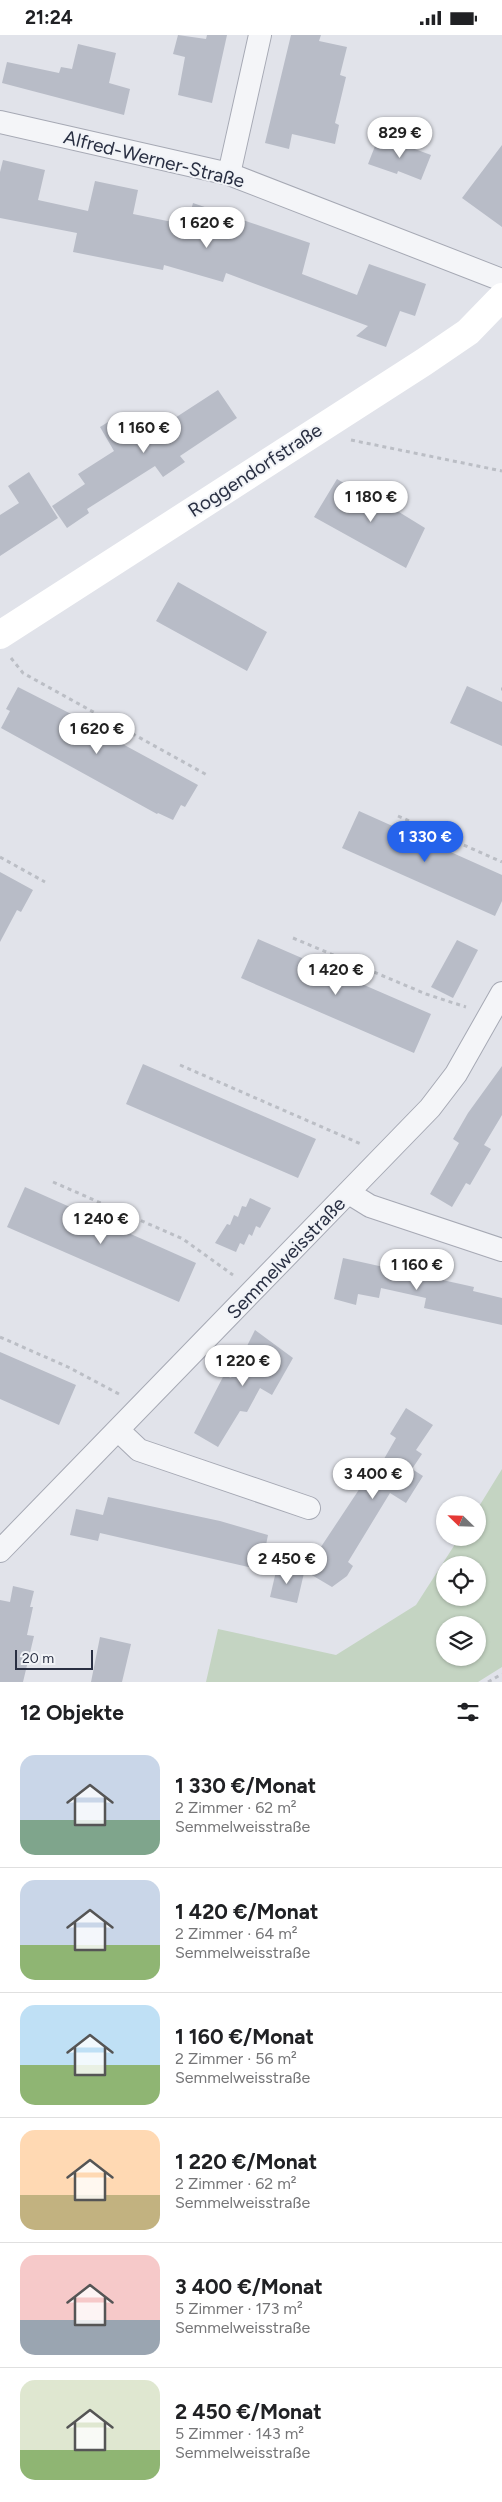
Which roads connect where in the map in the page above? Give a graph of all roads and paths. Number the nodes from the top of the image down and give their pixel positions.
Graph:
1 (260, 35) edge
2 (0, 122) edge
3 (229, 173) junction
4 (502, 280) edge
5 (502, 297) edge
6 (313, 433) junction
7 (502, 471) edge
8 (3, 643) edge
9 (207, 775) dead end
10 (398, 816) dead end
11 (0, 857) edge
12 (502, 862) edge
13 (45, 882) dead end
14 (292, 937) dead end
15 (502, 993) edge
16 (490, 1014) junction
17 (180, 1065) dead end
18 (386, 1155) junction
19 (52, 1182) dead end
20 (349, 1193) junction
21 (502, 1250) edge
22 (255, 1290) junction
23 (0, 1337) edge
24 (142, 1406) junction
25 (118, 1431) junction
26 (309, 1508) dead end
27 (0, 1551) edge
28 (502, 1674) edge
29 (493, 1681) edge
30 (488, 1682) edge

1 - 3 street
2 - 3 street, Alfred-Werner-Straße
3 - 4 street, Alfred-Werner-Straße
5 - 6 street, Roggendorfstraße
6 - 7 path
6 - 8 street, Roggendorfstraße
8 - 9 path
10 - 12 path
11 - 13 path
14 - 16 path
15 - 16 street, Semmelweisstraße
16 - 18 street, Semmelweisstraße
17 - 18 path
18 - 20 street, Semmelweisstraße
19 - 22 path
20 - 21 street, Semmelweisstraße
20 - 22 street, Semmelweisstraße
22 - 24 street, Semmelweisstraße
23 - 24 path
24 - 25 street, Semmelweisstraße
25 - 26 street
25 - 27 street, Semmelweisstraße
28 - 29 path
29 - 30 path

